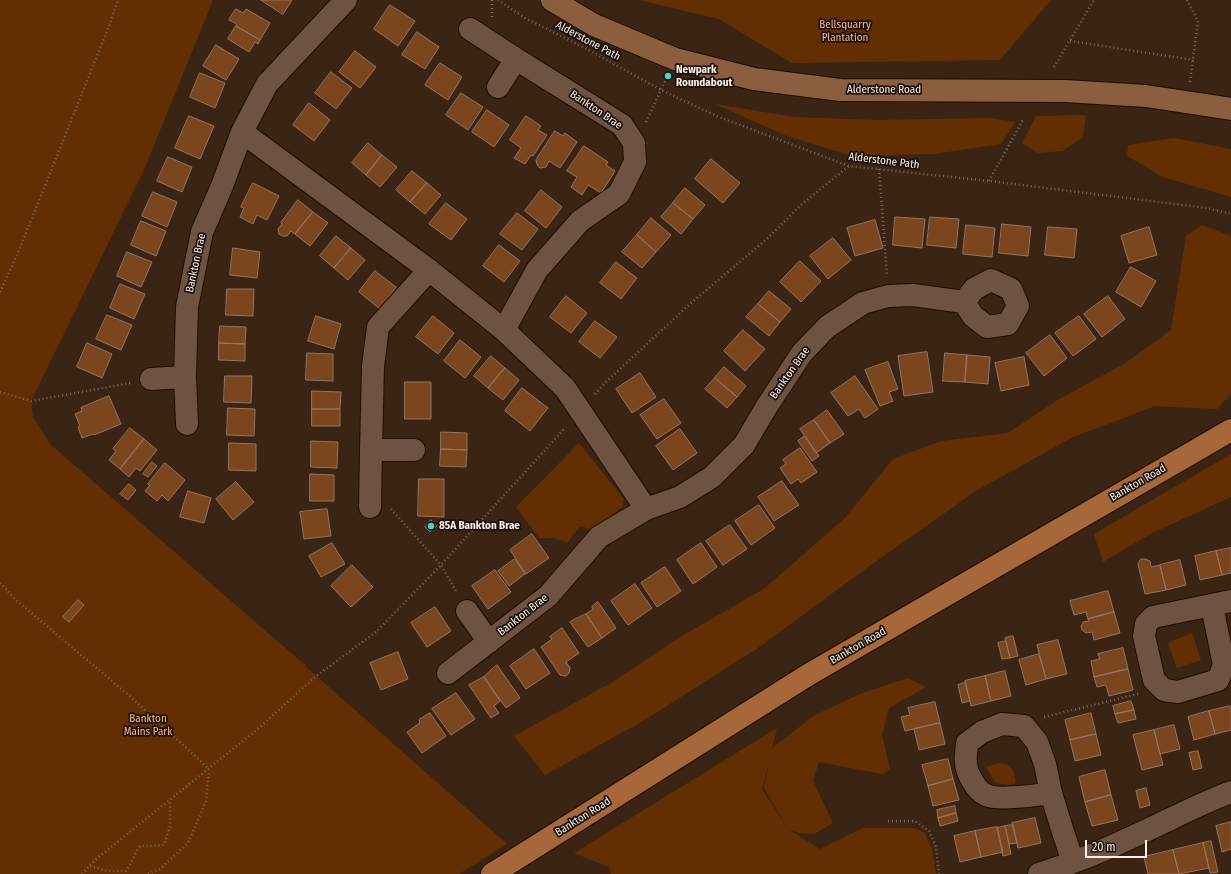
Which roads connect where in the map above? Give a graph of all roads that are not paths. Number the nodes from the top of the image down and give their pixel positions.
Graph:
1 (346, 0) edge
2 (552, 0) edge
3 (470, 28) dead end
4 (516, 59) junction
5 (498, 87) dead end
6 (1231, 109) edge
7 (242, 132) junction
8 (429, 270) junction
9 (964, 302) dead end
10 (504, 330) junction
11 (185, 377) junction
12 (151, 379) road end
13 (187, 424) dead end
14 (1231, 430) edge
15 (371, 450) junction
16 (414, 450) dead end
17 (370, 497) road end
18 (646, 509) junction
19 (1222, 603) edge
20 (467, 611) road end
21 (489, 642) junction
22 (448, 673) dead end
23 (1231, 792) edge
24 (1051, 793) junction
25 (1073, 862) junction
26 (492, 874) edge
27 (1039, 874) edge

1 - 7 street, Bankton Brae
2 - 6 street, Alderstone Road
3 - 4 street, Bankton Brae
4 - 5 street
4 - 10 street, Bankton Brae
7 - 8 street
7 - 11 street, Bankton Brae
8 - 10 street
8 - 15 street
9 - 18 street, Bankton Brae
10 - 18 street
11 - 12 street
11 - 13 street, Bankton Brae
14 - 26 main road, Bankton Road
15 - 16 street
15 - 17 street
18 - 21 street, Bankton Brae
19 - 19 street
20 - 21 street, Bankton Brae
21 - 22 street, Bankton Brae
23 - 25 street
24 - 24 street
24 - 25 street
25 - 27 street

